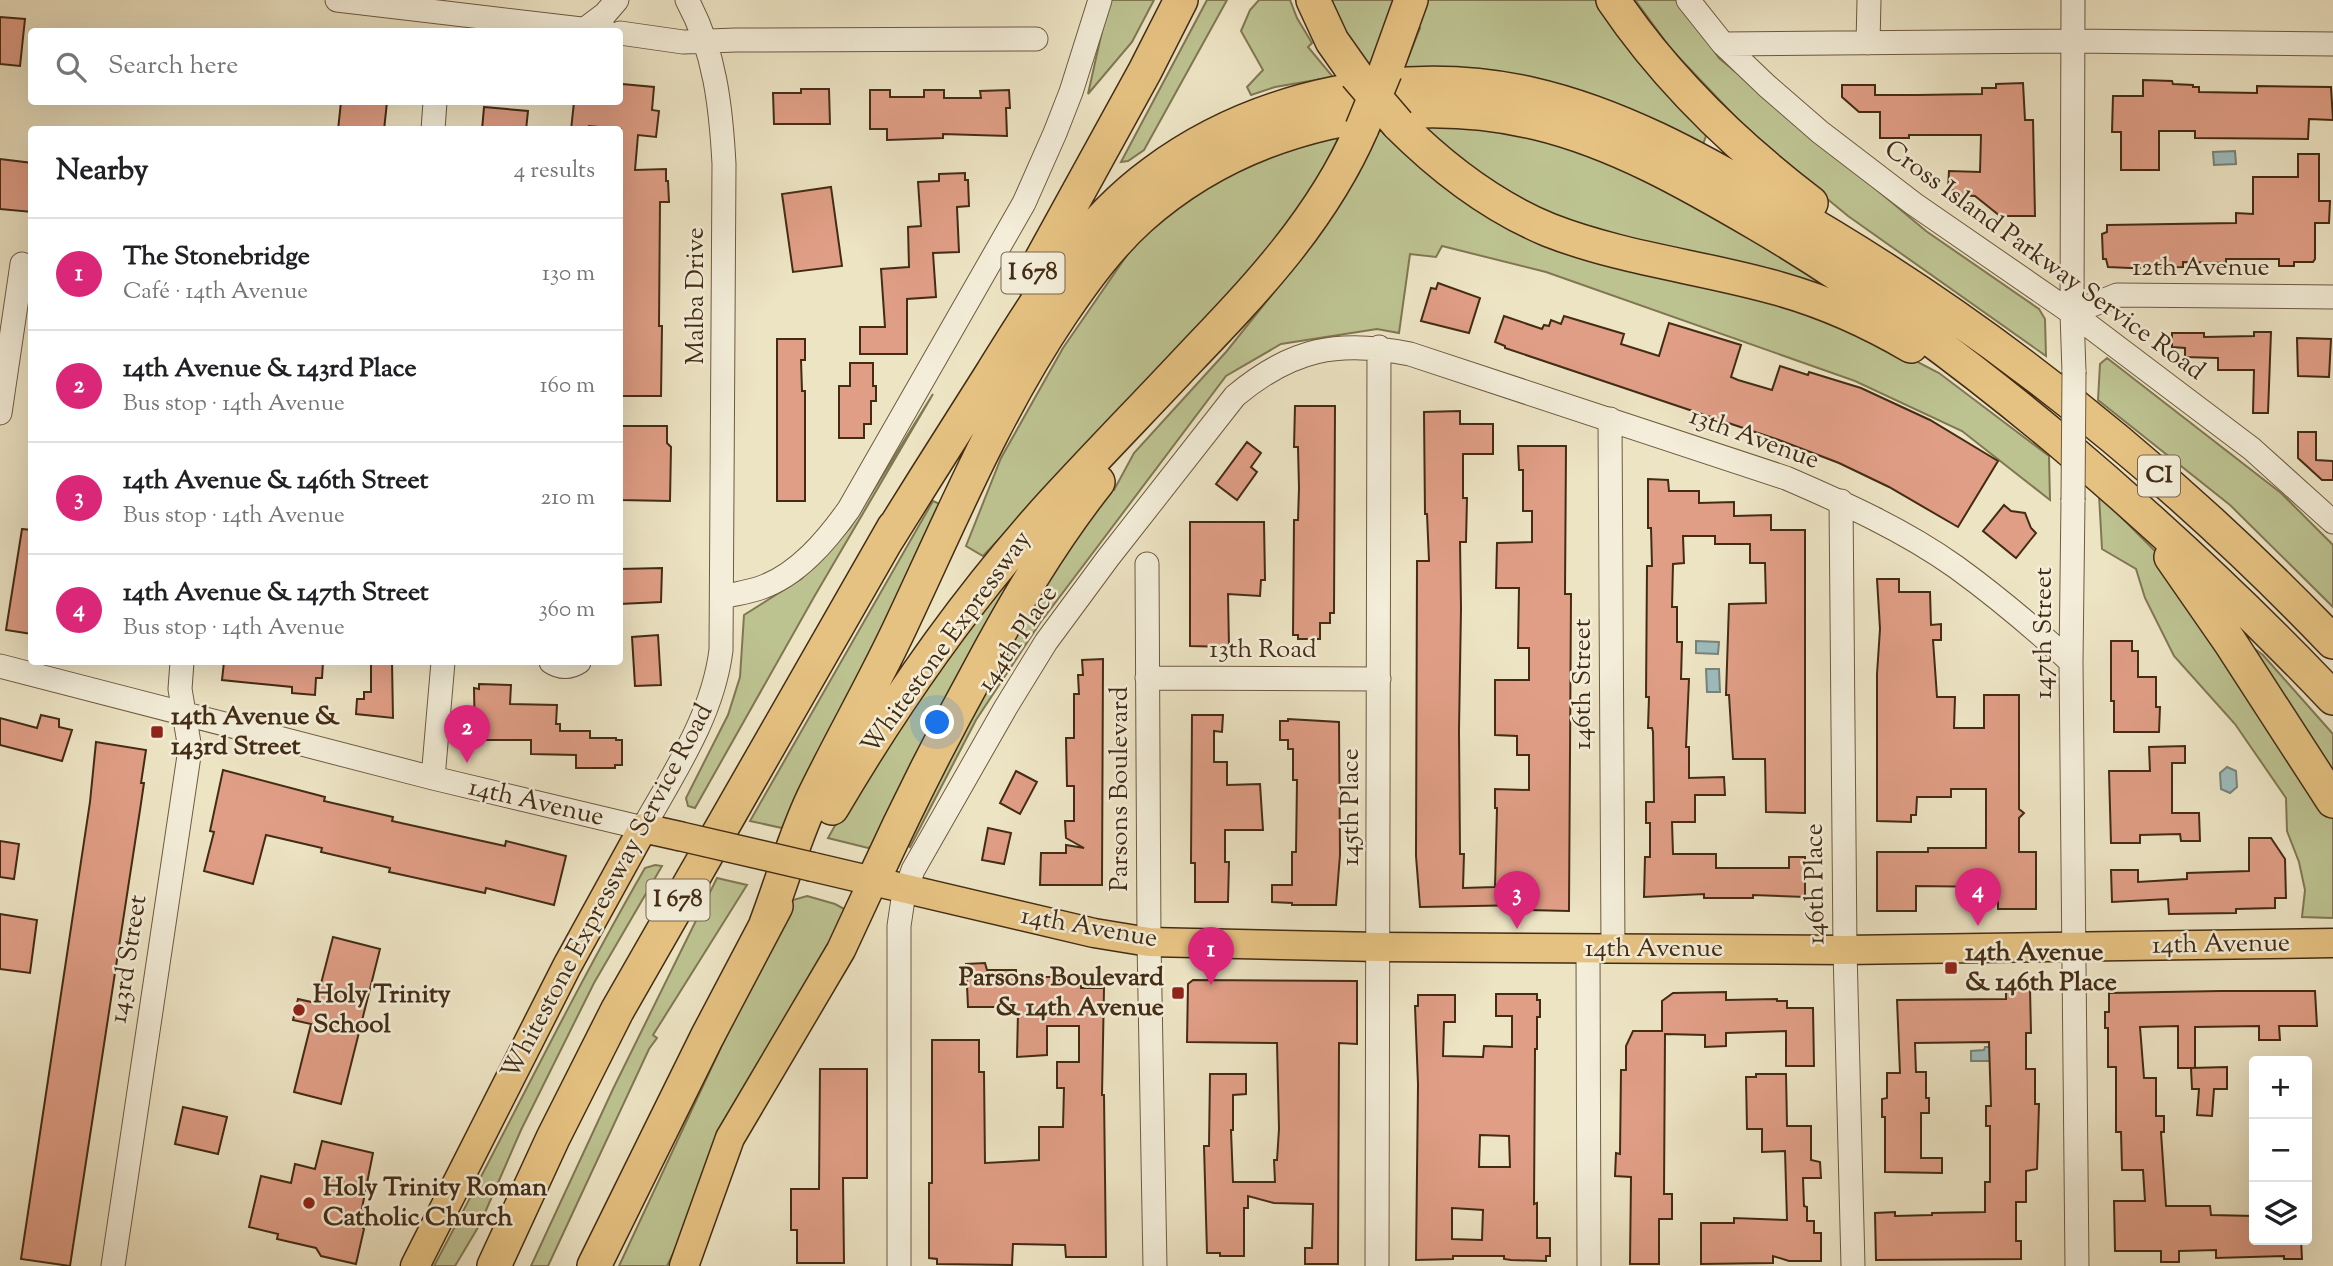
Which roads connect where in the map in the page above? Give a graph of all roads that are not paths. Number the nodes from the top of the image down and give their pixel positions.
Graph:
1 (337, 0) edge
2 (617, 0) edge
3 (687, 0) edge
4 (1100, 0) edge
5 (1181, 0) edge
6 (1313, 0) edge
7 (1411, 0) edge
8 (1613, 0) edge
9 (1688, 0) edge
10 (1869, 0) edge
11 (2073, 0) edge
12 (444, 22) edge
13 (558, 28) edge
14 (597, 28) edge
15 (623, 34) edge
16 (1036, 39) dead end
17 (705, 41) junction
18 (2074, 41) junction
19 (1868, 43) junction
20 (1723, 44) junction
21 (2333, 44) edge
22 (1370, 74) junction
23 (436, 105) edge
24 (433, 126) edge
25 (18, 264) edge
26 (1249, 296) junction
27 (2333, 297) edge
28 (2072, 313) junction
29 (1972, 326) junction
30 (1379, 347) junction
31 (0, 413) edge
32 (1611, 419) junction
33 (2059, 441) junction
34 (1840, 501) junction
35 (2135, 506) junction
36 (2333, 522) edge
37 (883, 546) junction
38 (1147, 564) dead end
39 (723, 597) junction
40 (2333, 642) edge
41 (2071, 662) junction
42 (182, 665) edge
43 (443, 665) edge
44 (0, 666) edge
45 (1147, 678) junction
46 (1379, 679) junction
47 (2333, 698) edge
48 (184, 714) junction
49 (433, 778) junction
50 (2333, 802) edge
51 (643, 828) junction
52 (873, 881) junction
53 (906, 889) junction
54 (766, 923) junction
55 (1149, 942) junction
56 (2333, 943) edge
57 (1379, 947) junction
58 (2075, 947) junction
59 (1601, 949) junction
60 (1845, 950) junction
61 (113, 1266) edge
62 (415, 1266) edge
63 (494, 1266) edge
64 (594, 1266) edge
65 (684, 1266) edge
66 (899, 1266) edge
67 (1155, 1266) edge
68 (1377, 1266) edge
69 (1589, 1266) edge
70 (1853, 1266) edge
71 (2077, 1266) edge

1 - 12 street
2 - 14 street
3 - 17 street, Malba Drive
4 - 39 street
5 - 37 highway, I 678
6 - 22 highway
7 - 22 highway, Whitestone Expressway
8 - 29 highway
9 - 20 street
10 - 19 street
11 - 18 street, 147th Street
12 - 13 street
15 - 17 street
16 - 17 street
17 - 39 street, Malba Drive
18 - 19 street
18 - 21 street
18 - 28 street, 147th Street
19 - 20 street
20 - 28 street, Cross Island Parkway Service Road
22 - 26 highway, Whitestone Expressway, bridge
22 - 33 highway, bridge
23 - 24 street
25 - 31 street
26 - 52 highway
26 - 54 highway, Whitestone Expressway
27 - 28 street, 12th Avenue
28 - 36 street, Cross Island Parkway Service Road
28 - 41 street, 147th Street, bridge
29 - 37 highway
29 - 40 highway, CI
30 - 32 street, 13th Avenue
30 - 46 street, 145th Place
30 - 53 street, 144th Place
32 - 34 street, 13th Avenue
32 - 59 street, 146th Street
33 - 35 highway
33 - 54 highway
34 - 41 street, 13th Avenue
34 - 60 street, 146th Place
35 - 47 highway, CI
35 - 50 highway
37 - 63 highway, I 678
38 - 45 street, Parsons Boulevard
39 - 51 street, Whitestone Expressway Service Road
41 - 58 street, 147th Street
42 - 48 street, 143rd Street
43 - 49 street
44 - 48 street, 14th Avenue
45 - 46 street, 13th Road
45 - 55 street, Parsons Boulevard
46 - 57 street, 145th Place
48 - 49 street, 14th Avenue
48 - 61 street, 143rd Street
49 - 51 street, 14th Avenue
51 - 52 main road, 14th Avenue, bridge
51 - 62 main road, Whitestone Expressway Service Road
52 - 53 main road, 14th Avenue
52 - 65 main road
53 - 55 main road, 14th Avenue
53 - 66 street, 144th Place
54 - 64 highway, Whitestone Expressway
55 - 57 main road, 14th Avenue
55 - 67 street, Parsons Boulevard
56 - 58 main road, 14th Avenue
57 - 59 main road, 14th Avenue
57 - 68 street, 145th Place
58 - 60 main road, 14th Avenue
58 - 71 street, 147th Street
59 - 60 main road, 14th Avenue
59 - 69 street, 146th Street
60 - 70 street, 146th Place

